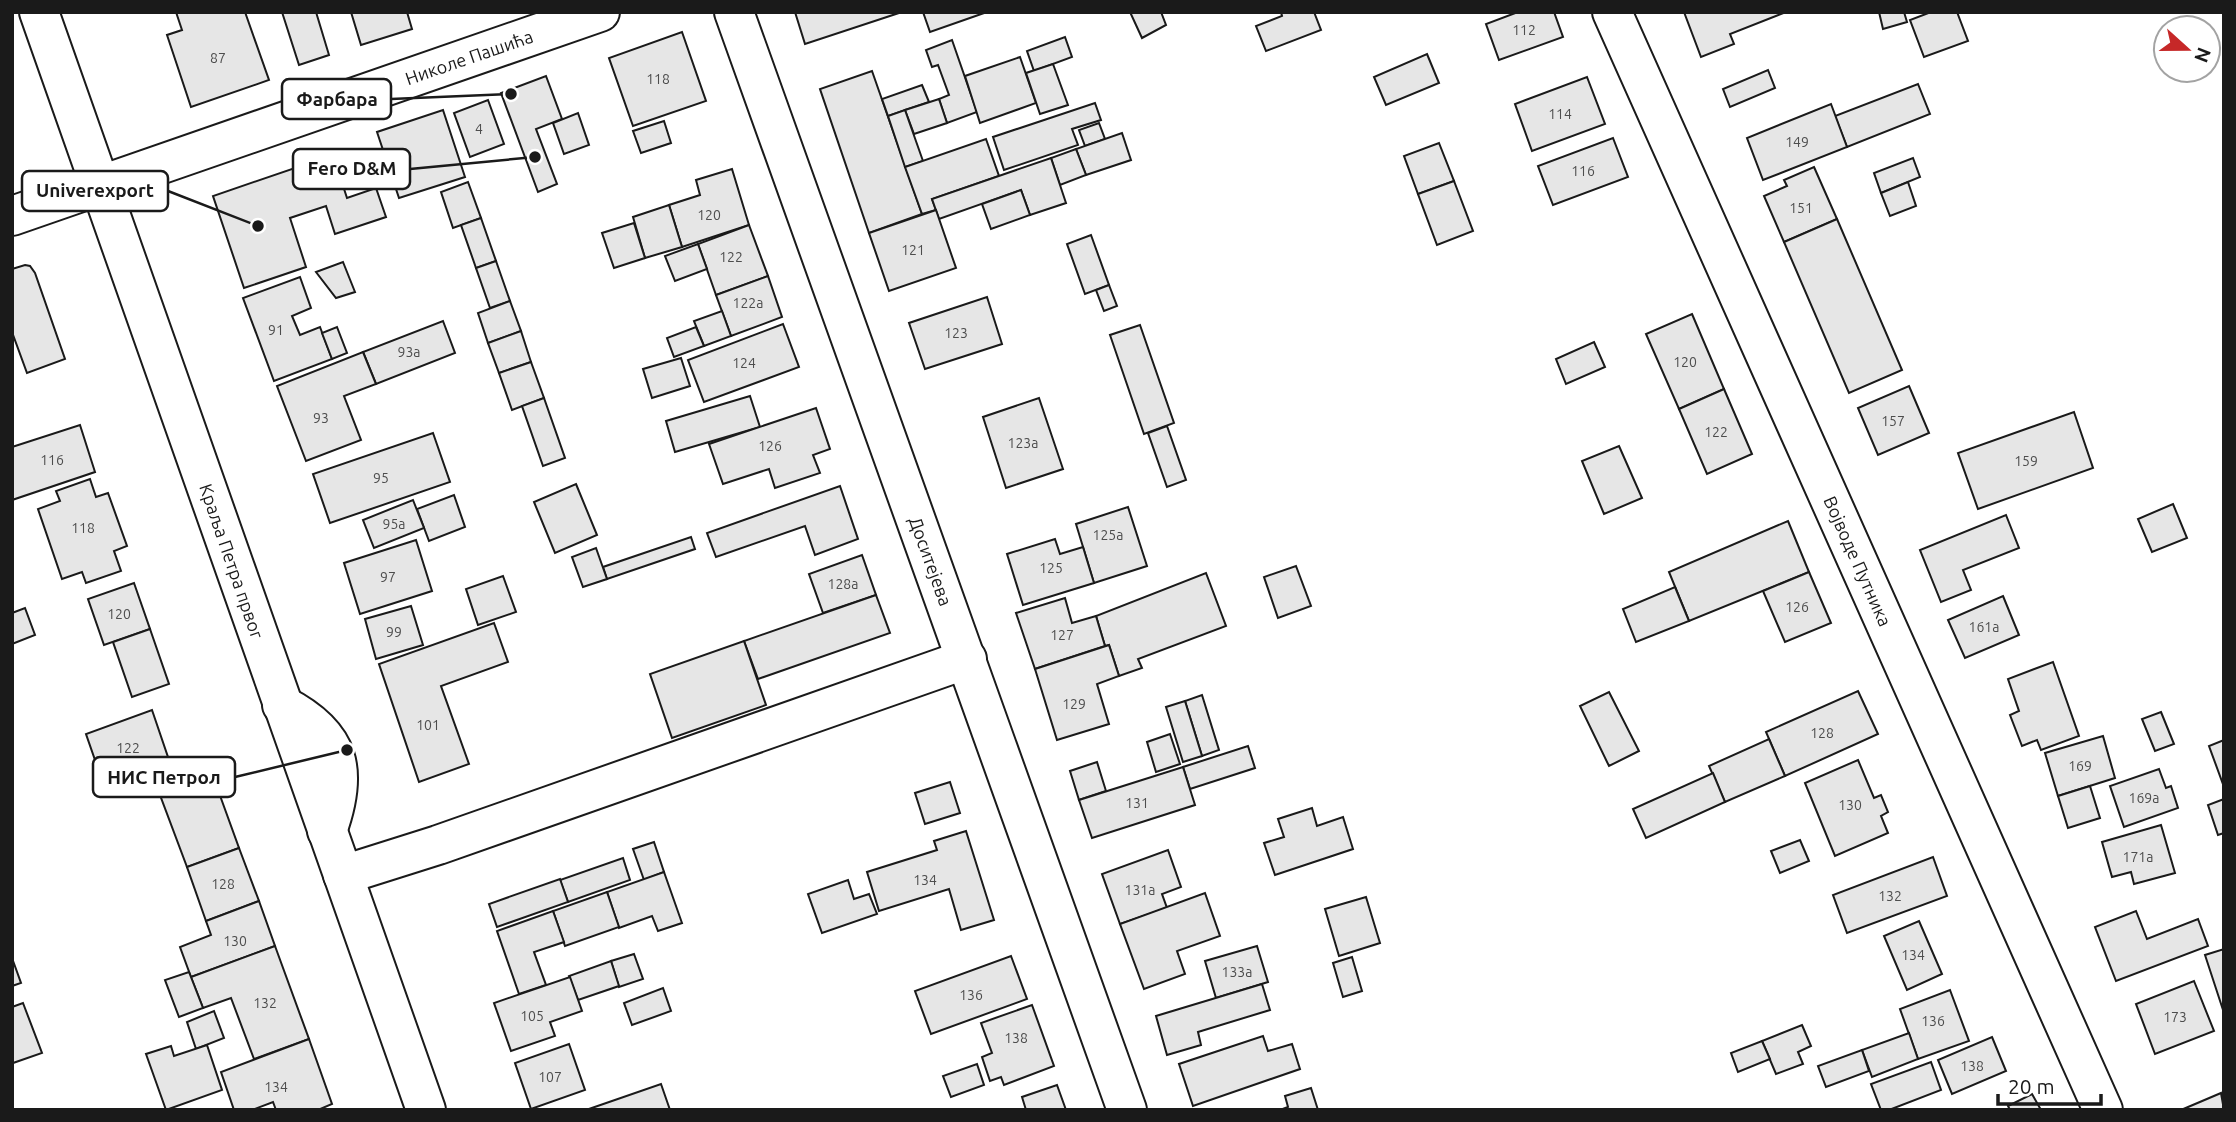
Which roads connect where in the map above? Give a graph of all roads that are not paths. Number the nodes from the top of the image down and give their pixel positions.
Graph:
1 (38, 12) edge
2 (600, 12) edge
3 (734, 12) edge
4 (1612, 12) edge
5 (100, 185) junction
6 (12, 216) edge
7 (967, 659) junction
8 (343, 875) junction
9 (426, 1110) edge
10 (1127, 1110) edge
11 (2103, 1110) edge

1 - 5 street, Краља Петра првог
2 - 5 street, Николе Пашића
3 - 7 street, Доситејева
4 - 11 street, Војводе Путника
5 - 6 street, Николе Пашића
5 - 8 street, Краља Петра првог
7 - 8 street
7 - 10 street, Доситејева
8 - 9 street, Краља Петра првог

